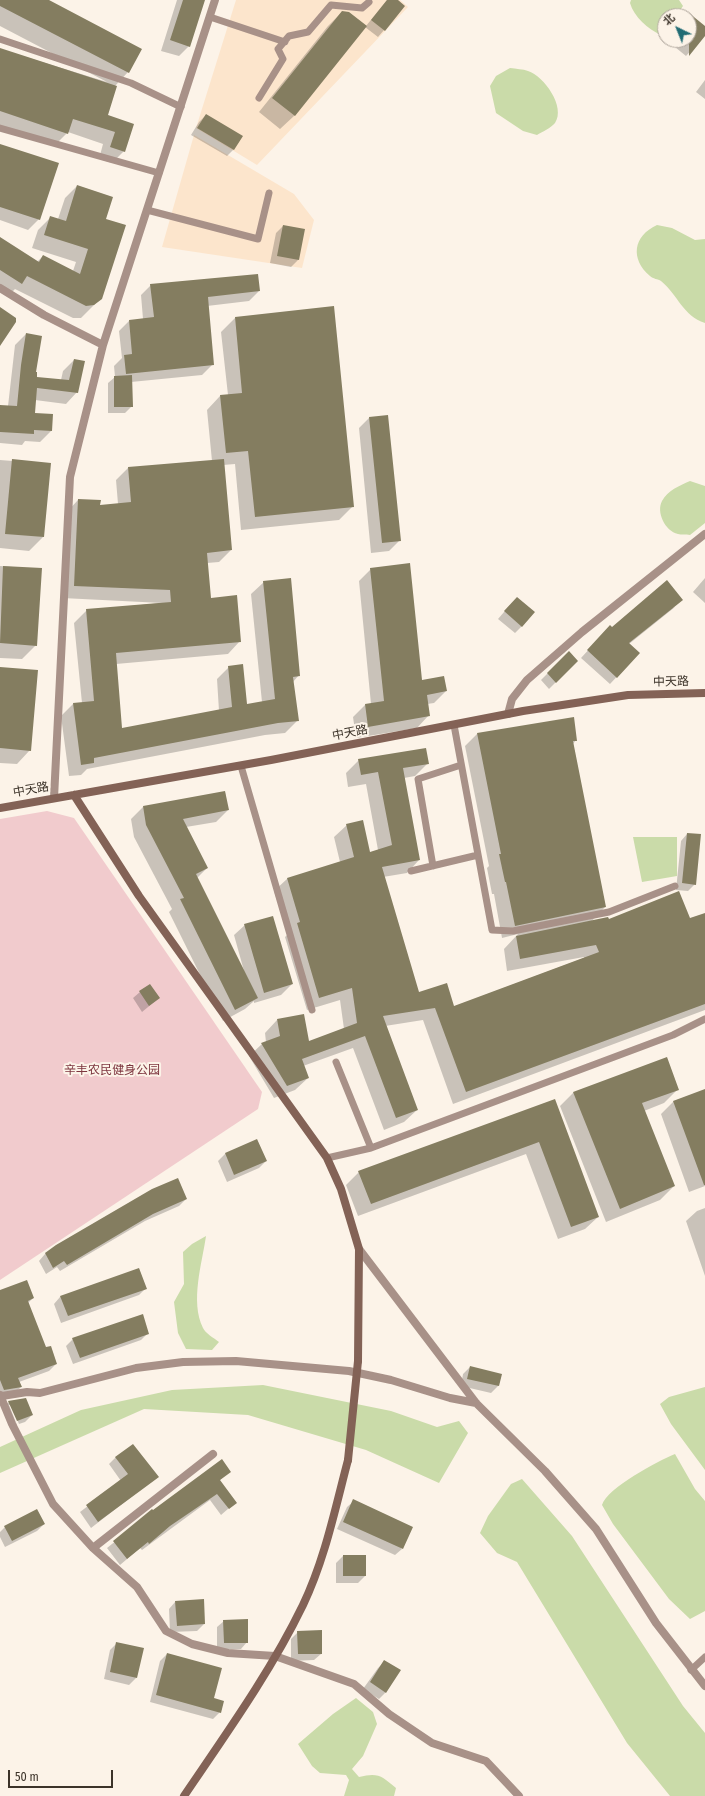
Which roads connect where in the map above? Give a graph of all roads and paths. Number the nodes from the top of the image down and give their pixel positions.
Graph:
1 (215, 0) edge
2 (369, 2) dead end
3 (210, 17) junction
4 (0, 39) edge
5 (285, 42) junction
6 (259, 98) dead end
7 (181, 107) junction
8 (0, 128) edge
9 (159, 173) junction
10 (269, 193) dead end
11 (147, 210) junction
12 (0, 288) edge
13 (103, 345) junction
14 (705, 534) edge
15 (705, 693) edge
16 (508, 714) junction
17 (454, 725) junction
18 (462, 765) junction
19 (240, 766) junction
20 (74, 795) junction
21 (54, 798) junction
22 (0, 808) edge
23 (478, 855) junction
24 (433, 866) junction
25 (411, 871) dead end
26 (675, 886) dead end
27 (312, 1010) dead end
28 (705, 1019) edge
29 (336, 1062) dead end
30 (371, 1148) junction
31 (327, 1158) junction
32 (358, 1249) junction
33 (1, 1395) edge
34 (476, 1403) junction
35 (213, 1454) dead end
36 (93, 1548) junction
37 (275, 1656) junction
38 (705, 1657) edge
39 (691, 1670) junction
40 (705, 1686) edge
41 (184, 1796) edge
42 (519, 1796) edge

1 - 3 street
2 - 5 lane
3 - 5 lane
3 - 7 street
4 - 7 lane
5 - 6 lane
7 - 9 street
8 - 9 lane
9 - 11 street
10 - 11 lane
11 - 13 street
12 - 13 street
13 - 21 street
14 - 16 street
15 - 16 main road, 中天路
16 - 17 main road, 中天路
17 - 18 lane
17 - 19 main road, 中天路
18 - 23 lane
18 - 24 lane
19 - 20 main road, 中天路
19 - 27 lane
20 - 21 main road, 中天路
20 - 31 main road
21 - 22 main road, 中天路
23 - 24 lane
23 - 26 lane
24 - 25 lane
28 - 30 lane
29 - 30 lane
30 - 31 lane
31 - 32 main road
32 - 34 street
32 - 37 main road, bridge
33 - 34 street
33 - 36 street
34 - 39 street
35 - 36 street
36 - 37 street
37 - 41 main road
37 - 42 street
38 - 39 lane
39 - 40 street

